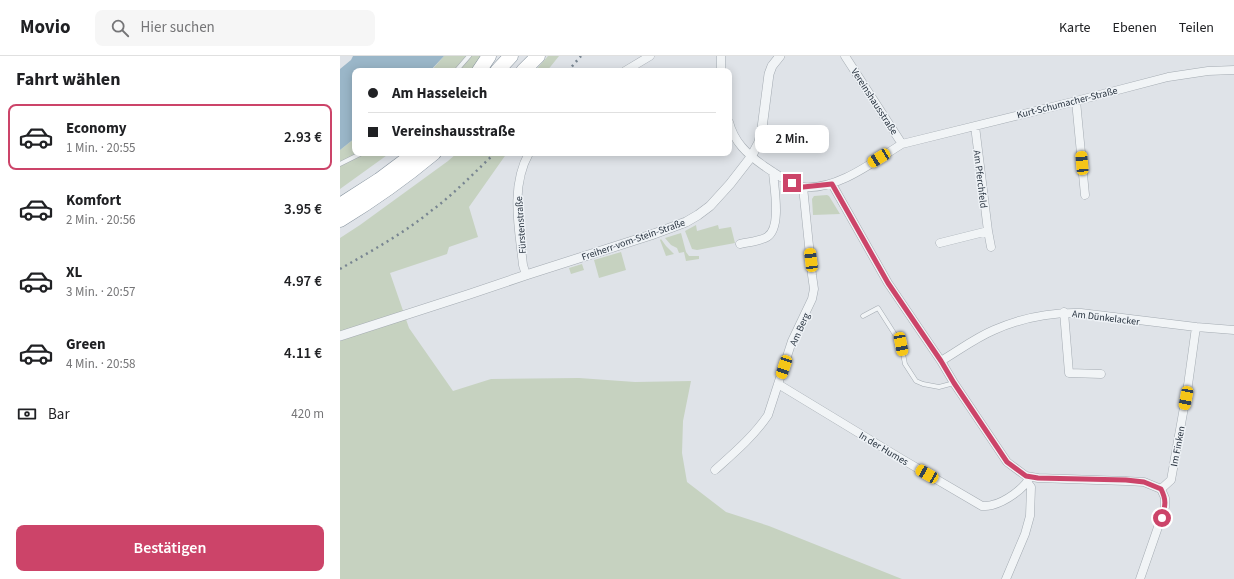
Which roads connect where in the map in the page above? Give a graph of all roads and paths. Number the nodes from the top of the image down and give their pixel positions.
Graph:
1 (469, 56) edge
2 (489, 56) edge
3 (511, 56) edge
4 (526, 56) edge
5 (538, 56) edge
6 (650, 56) edge
7 (721, 56) edge
8 (780, 56) edge
9 (845, 56) edge
10 (459, 68) edge
11 (481, 68) edge
12 (501, 68) edge
13 (516, 68) edge
14 (526, 68) edge
15 (630, 68) edge
16 (721, 68) edge
17 (1234, 70) edge
18 (1076, 101) junction
19 (975, 126) junction
20 (732, 132) edge
21 (902, 144) junction
22 (356, 156) edge
23 (398, 156) edge
24 (411, 156) edge
25 (430, 156) edge
26 (528, 156) edge
27 (751, 157) junction
28 (340, 164) edge
29 (773, 172) junction
30 (379, 180) junction
31 (832, 184) junction
32 (803, 187) junction
33 (1085, 194) dead end
34 (340, 205) edge
35 (340, 220) edge
36 (988, 231) junction
37 (940, 243) dead end
38 (740, 244) dead end
39 (990, 247) dead end
40 (526, 275) junction
41 (1064, 312) junction
42 (863, 316) dead end
43 (1196, 327) junction
44 (1234, 330) edge
45 (340, 336) edge
46 (941, 361) junction
47 (1101, 374) dead end
48 (954, 383) junction
49 (778, 384) junction
50 (715, 470) dead end
51 (1028, 479) junction
52 (1161, 489) junction
53 (1006, 579) edge
54 (1140, 579) edge

1 - 10 lane
2 - 11 highway
3 - 12 highway
4 - 13 highway
5 - 14 highway
6 - 15 street
7 - 16 street
8 - 27 street, Freiherr-vom-Stein-Straße
9 - 21 street, Vereinshausstraße
17 - 18 street, Kurt-Schumacher-Straße
18 - 19 street, Kurt-Schumacher-Straße
18 - 33 street
19 - 21 street, Kurt-Schumacher-Straße
19 - 36 street, Am Pferchfeld
20 - 27 street
21 - 31 street, Vereinshausstraße
22 - 28 lane
23 - 30 highway
24 - 30 highway
25 - 35 highway
26 - 40 street, Fürstenstraße
27 - 29 street
27 - 40 street, Freiherr-vom-Stein-Straße
29 - 32 street
29 - 38 street
30 - 34 highway
31 - 32 street, Vereinshausstraße
31 - 46 street
32 - 49 street, Am Berg
36 - 37 street
36 - 39 street, Am Pferchfeld
40 - 45 street, Freiherr-vom-Stein-Straße
41 - 43 street, Am Dünkelacker
41 - 46 street, Am Dünkelacker
41 - 47 street
42 - 48 lane
43 - 44 street, Am Dünkelacker
43 - 52 street, Im Finken
46 - 48 street
48 - 51 street
49 - 50 street, Am Berg
49 - 51 street, In der Humes
51 - 52 street
51 - 53 street
52 - 54 street

